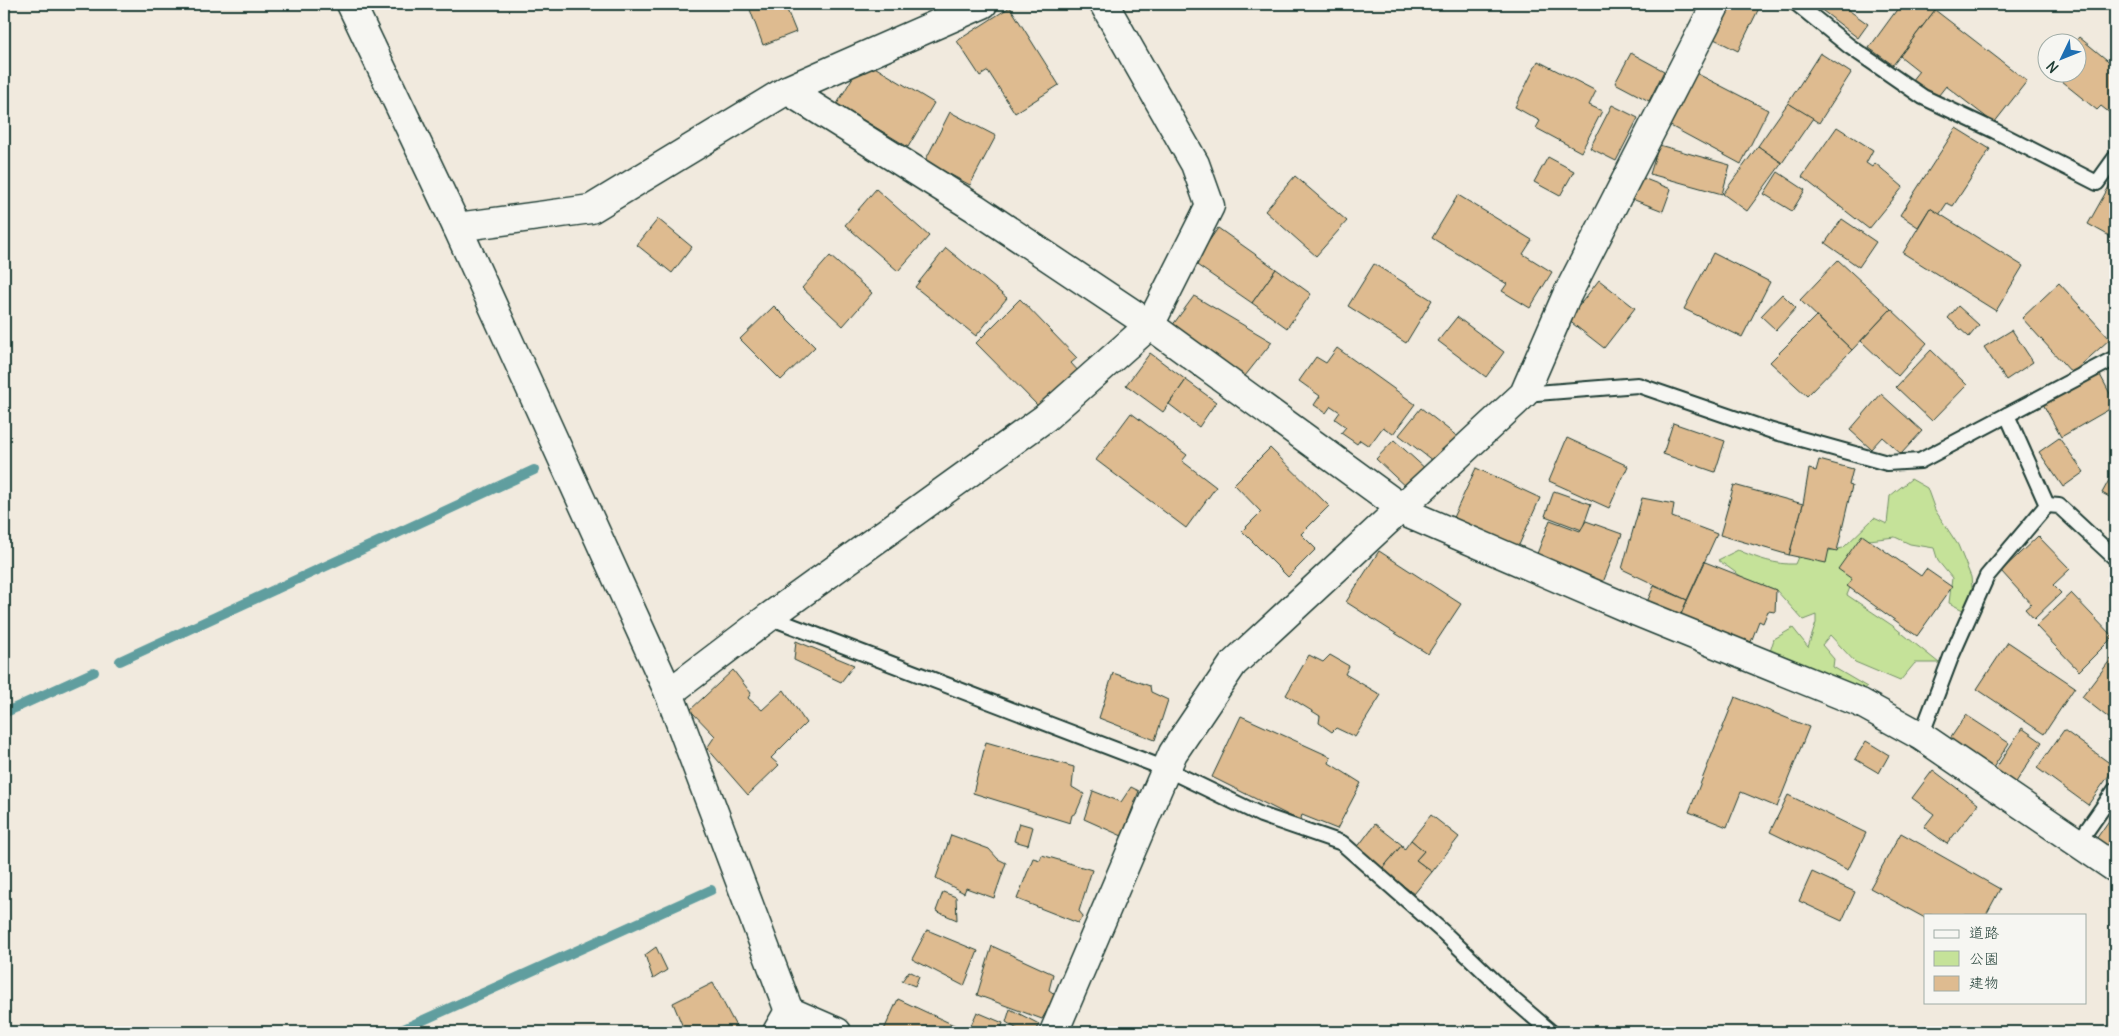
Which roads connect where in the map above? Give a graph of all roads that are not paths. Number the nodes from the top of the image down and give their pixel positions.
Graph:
1 (351, 4) edge
2 (984, 4) edge
3 (1104, 4) edge
4 (1716, 4) edge
5 (1797, 4) edge
6 (787, 90) junction
7 (2115, 158) edge
8 (457, 227) junction
9 (1150, 325) junction
10 (2115, 358) edge
11 (1524, 394) junction
12 (2008, 414) junction
13 (2047, 505) junction
14 (1402, 508) junction
15 (2115, 558) edge
16 (769, 617) junction
17 (669, 693) junction
18 (1921, 736) junction
19 (1166, 769) junction
20 (2115, 790) edge
21 (2078, 843) junction
22 (2115, 868) edge
23 (783, 1021) edge
24 (837, 1032) edge
25 (1054, 1032) edge
26 (1551, 1032) edge

1 - 8 street
2 - 6 street
3 - 9 street
4 - 11 street
5 - 7 lane
6 - 8 street
6 - 9 street
8 - 17 street
9 - 14 street
9 - 16 street
10 - 12 lane
11 - 12 lane
11 - 14 street
12 - 13 lane
13 - 15 lane
13 - 18 lane
14 - 18 street
14 - 19 street
16 - 17 street
16 - 19 lane
17 - 23 street
18 - 21 street
19 - 25 street
19 - 26 lane
20 - 21 lane
21 - 22 street
23 - 24 street

